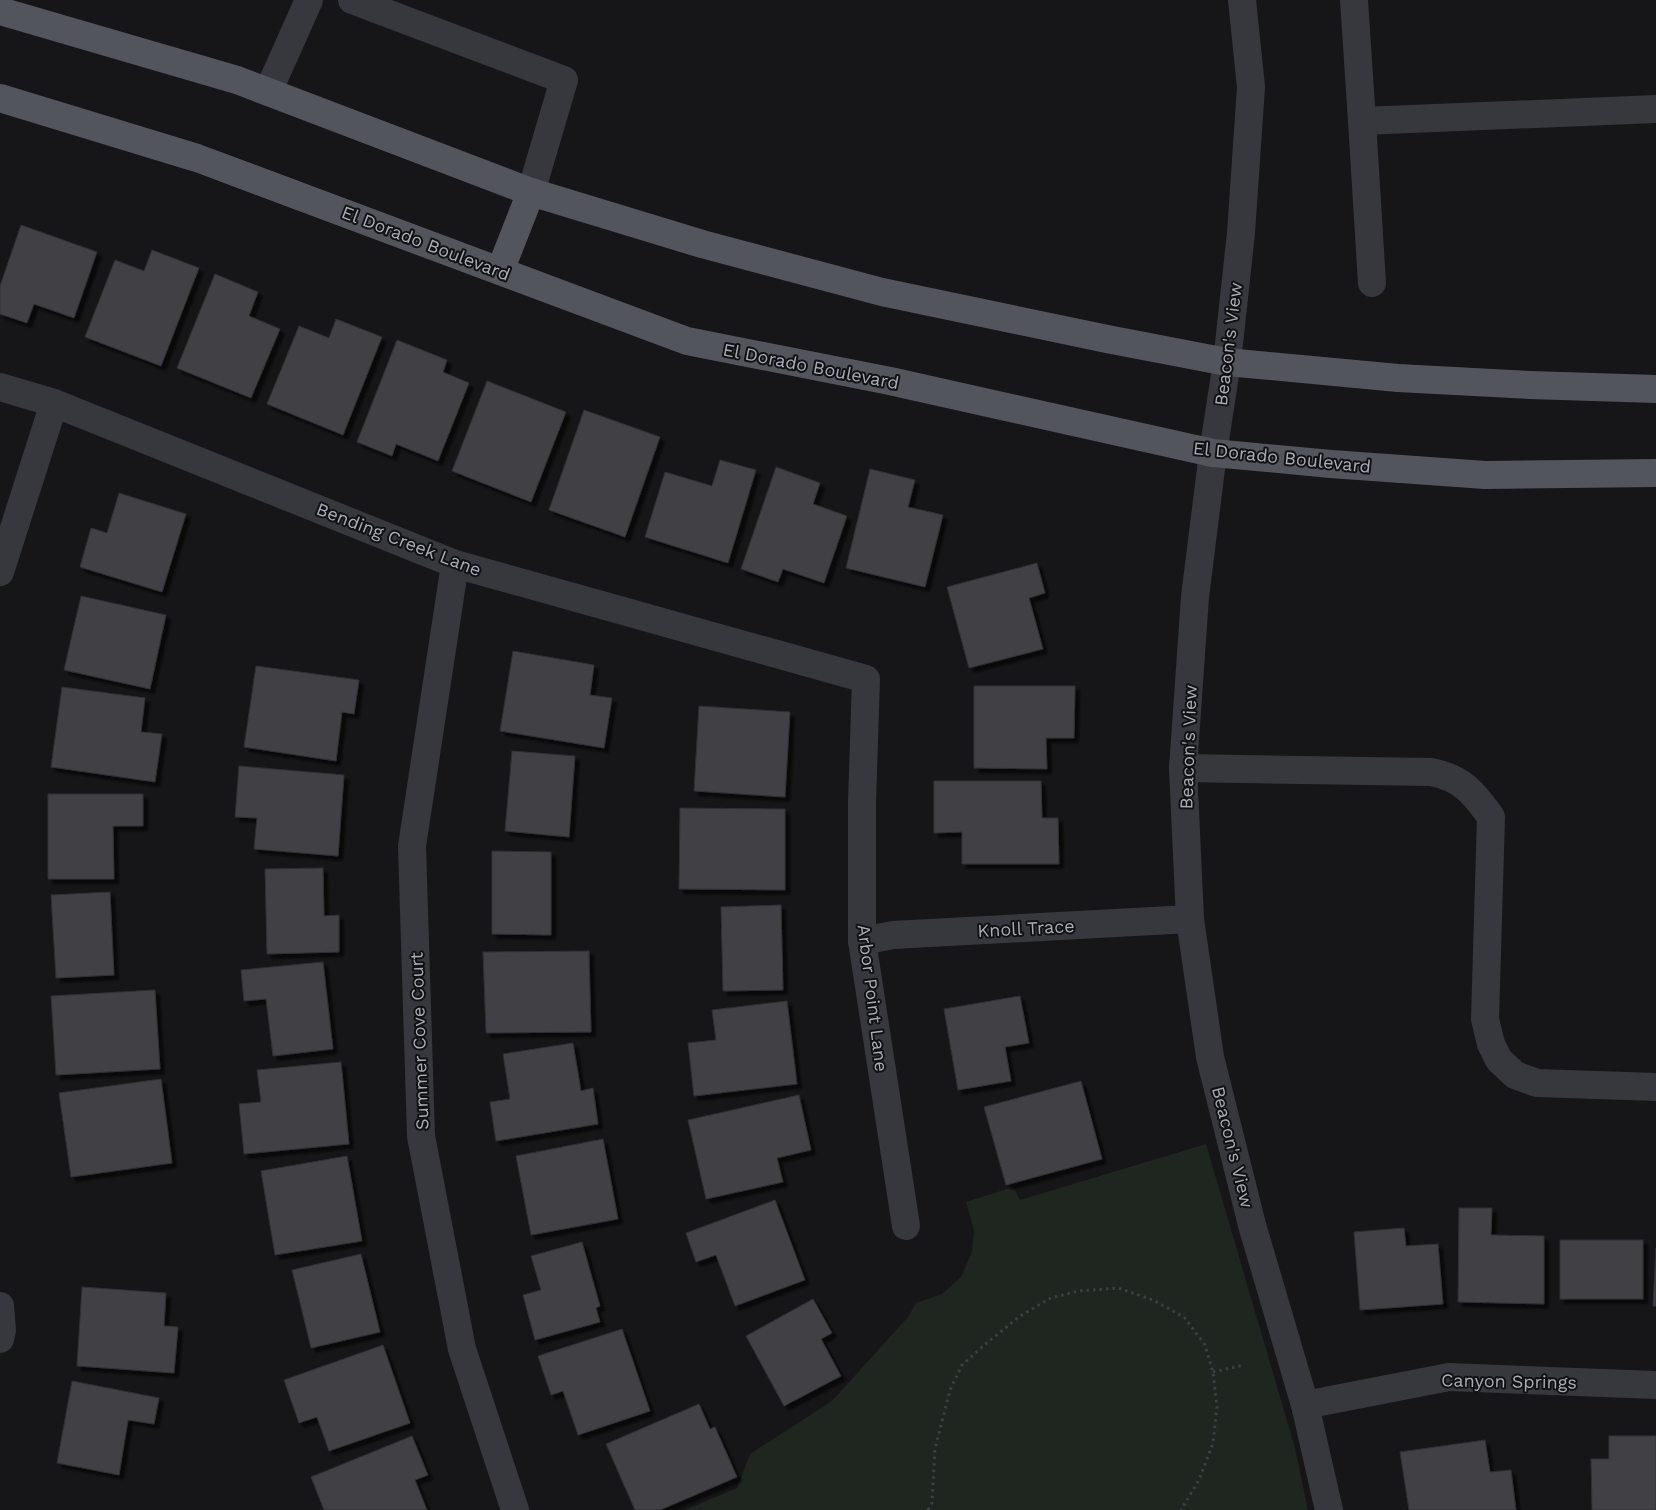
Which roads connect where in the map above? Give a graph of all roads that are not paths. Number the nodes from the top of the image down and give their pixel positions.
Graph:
1 (309, 0) edge
2 (352, 0) edge
3 (1242, 0) edge
4 (1354, 0) edge
5 (0, 11) edge
6 (268, 92) junction
7 (0, 98) edge
8 (1656, 109) edge
9 (1362, 121) junction
10 (531, 192) junction
11 (500, 271) junction
12 (1372, 283) dead end
13 (1227, 362) junction
14 (0, 388) edge
15 (1656, 390) edge
16 (54, 403) junction
17 (1213, 453) junction
18 (1656, 473) edge
19 (455, 564) junction
20 (0, 572) edge
21 (866, 679) joint
22 (1183, 768) junction
23 (1190, 919) junction
24 (862, 941) junction
25 (1656, 1087) edge
26 (906, 1226) dead end
27 (0, 1306) edge
28 (0, 1339) edge
29 (1656, 1385) edge
30 (1305, 1405) junction
31 (515, 1510) edge
32 (1330, 1510) edge

1 - 6 street
2 - 10 street
3 - 13 street, Beacon's View
4 - 9 street
5 - 6 main road
6 - 10 main road
7 - 11 main road, El Dorado Boulevard
8 - 9 street
9 - 12 street
10 - 11 main road
10 - 13 main road
11 - 17 main road, El Dorado Boulevard
13 - 15 main road
13 - 17 street, Beacon's View
14 - 16 street, Bending Creek Lane
16 - 19 street, Bending Creek Lane
16 - 20 street
17 - 18 main road, El Dorado Boulevard
17 - 22 street, Beacon's View
19 - 21 street, Bending Creek Lane
19 - 31 street, Summer Cove Court
21 - 24 street, Arbor Point Lane
22 - 23 street, Beacon's View
22 - 25 street
23 - 24 street, Knoll Trace
23 - 30 street, Beacon's View
24 - 26 street, Arbor Point Lane
27 - 28 street
29 - 30 street, Canyon Springs
30 - 32 street, Beacon's View

